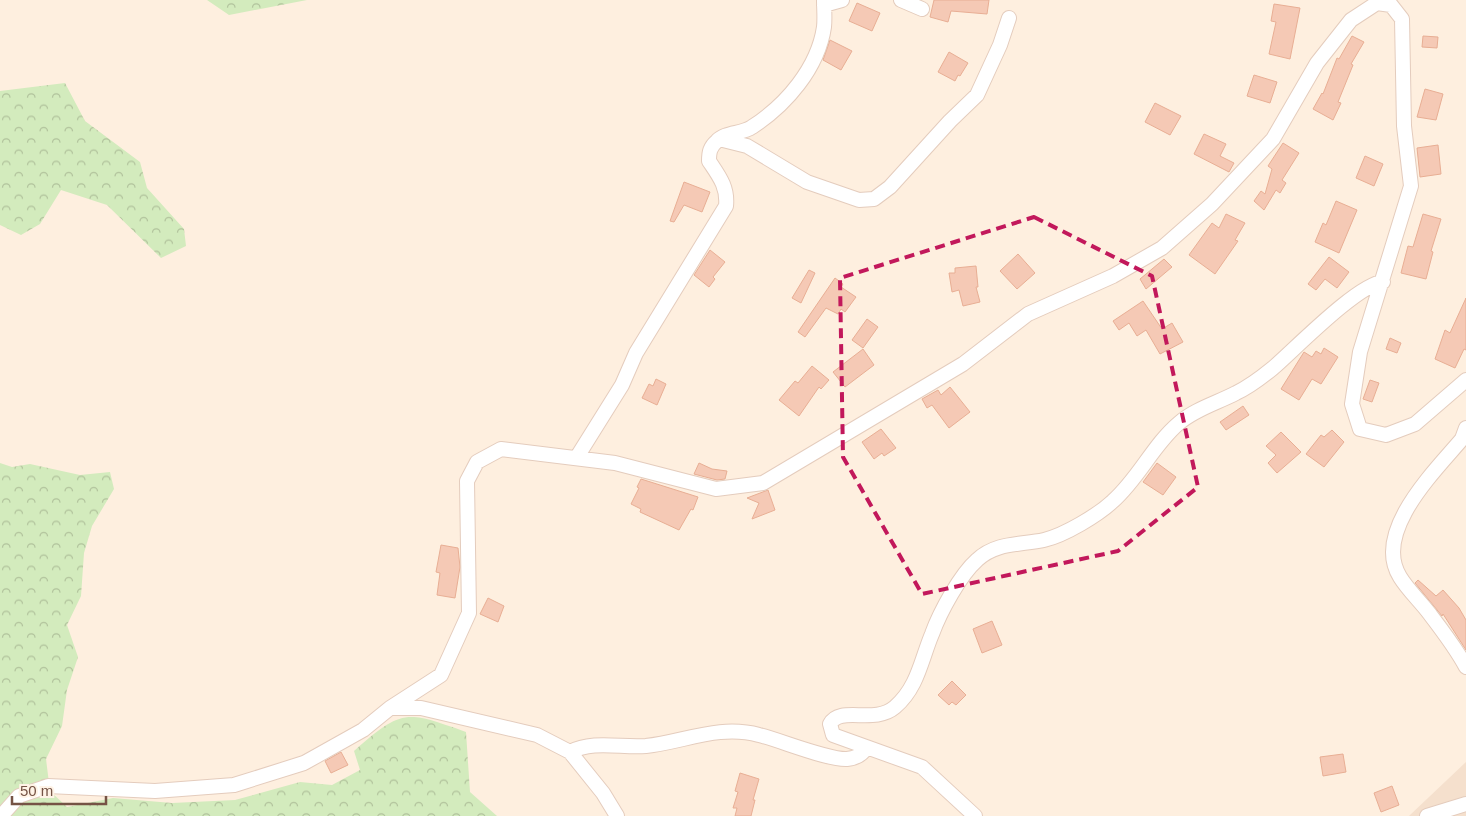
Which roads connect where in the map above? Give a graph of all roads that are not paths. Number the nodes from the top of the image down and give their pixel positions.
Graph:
1 (842, 0) edge
2 (901, 0) edge
3 (824, 2) edge
4 (922, 9) dead end
5 (1009, 18) dead end
6 (718, 139) junction
7 (1383, 282) junction
8 (1466, 380) edge
9 (1465, 435) edge
10 (577, 457) junction
11 (1466, 667) edge
12 (390, 708) junction
13 (866, 748) junction
14 (570, 752) junction
15 (1466, 804) edge
16 (1, 816) edge
17 (617, 816) edge
18 (975, 816) edge
19 (1427, 816) edge

1 - 3 street
2 - 4 street
3 - 6 street
5 - 6 street
6 - 10 street
7 - 8 street
7 - 10 street
7 - 13 street
9 - 11 street
10 - 12 street
12 - 14 street
12 - 16 street
13 - 14 street
13 - 18 street
14 - 17 street
15 - 19 street

